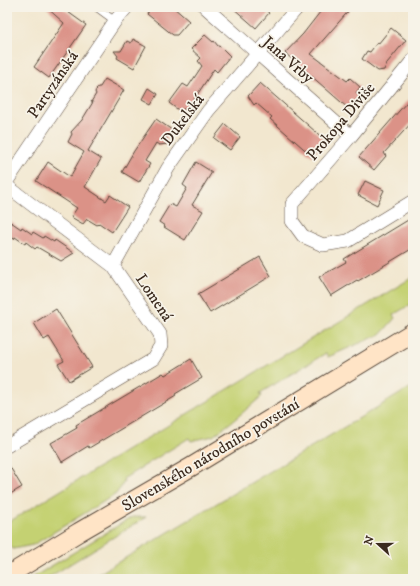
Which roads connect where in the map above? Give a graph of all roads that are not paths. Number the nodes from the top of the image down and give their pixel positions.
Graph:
1 (96, 7) edge
2 (127, 7) edge
3 (205, 7) edge
4 (298, 7) edge
5 (115, 21) junction
6 (258, 53) junction
7 (413, 60) edge
8 (351, 136) junction
9 (7, 181) edge
10 (7, 186) edge
11 (413, 201) edge
12 (113, 266) junction
13 (413, 332) edge
14 (7, 446) edge
15 (7, 576) edge

1 - 5 lane
2 - 5 street, Partyzánská
3 - 6 street, Jana Vrby
4 - 6 street, Dukelská
5 - 9 street, Partyzánská
6 - 8 street, Jana Vrby
6 - 12 street, Dukelská
7 - 8 street, Prokopa Diviše
8 - 11 street, Prokopa Diviše
10 - 12 street, Lomená
12 - 14 street, Lomená
13 - 15 street, Slovenského národního povstání

